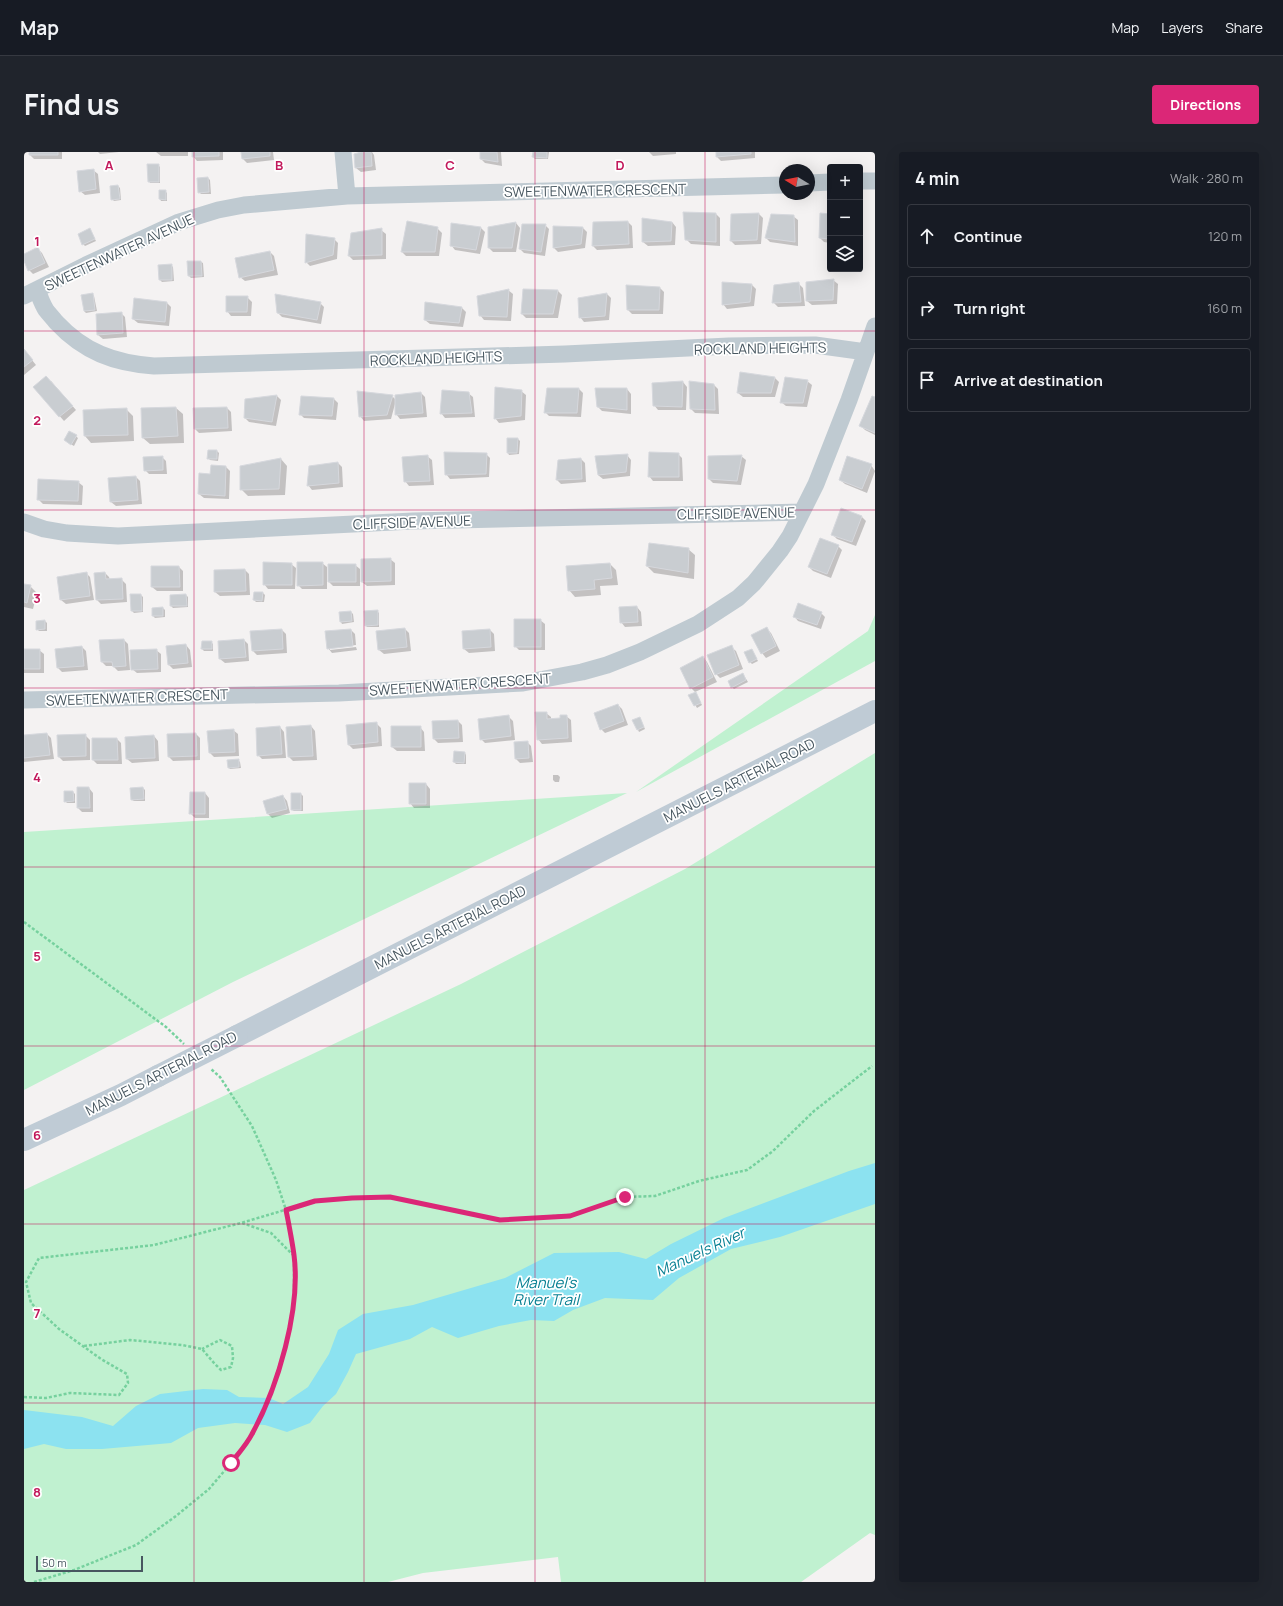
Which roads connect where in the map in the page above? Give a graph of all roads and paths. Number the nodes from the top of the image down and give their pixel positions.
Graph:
1 (344, 152) edge
2 (863, 181) edge
3 (875, 181) edge
4 (827, 182) edge
5 (815, 183) edge
6 (779, 185) edge
7 (406, 195) joint
8 (347, 196) junction
9 (30, 293) edge
10 (875, 326) edge
11 (866, 352) junction
12 (802, 512) junction
13 (24, 522) edge
14 (24, 700) edge
15 (875, 711) edge
16 (24, 922) edge
17 (189, 1048) dead end
18 (872, 1066) dead end
19 (210, 1068) dead end
20 (24, 1140) edge
21 (286, 1210) junction
22 (241, 1223) junction
23 (294, 1256) junction
24 (83, 1346) junction
25 (202, 1349) junction
26 (24, 1397) edge
27 (34, 1582) edge

1 - 8 street
2 - 3 street
4 - 5 street
6 - 7 street, SWEETENWATER CRESCENT
7 - 8 street, SWEETENWATER AVENUE
8 - 9 street, SWEETENWATER AVENUE
9 - 11 street, ROCKLAND HEIGHTS
10 - 11 street, SWEETENWATER CRESCENT
11 - 12 street, SWEETENWATER CRESCENT
12 - 13 street, CLIFFSIDE AVENUE
12 - 14 street, SWEETENWATER CRESCENT
15 - 20 main road, MANUELS ARTERIAL ROAD, bridge
16 - 17 path
18 - 21 path
19 - 21 path
21 - 22 path
21 - 23 path
22 - 23 path
22 - 24 path
23 - 27 path
24 - 25 path
24 - 26 path
25 - 25 path

